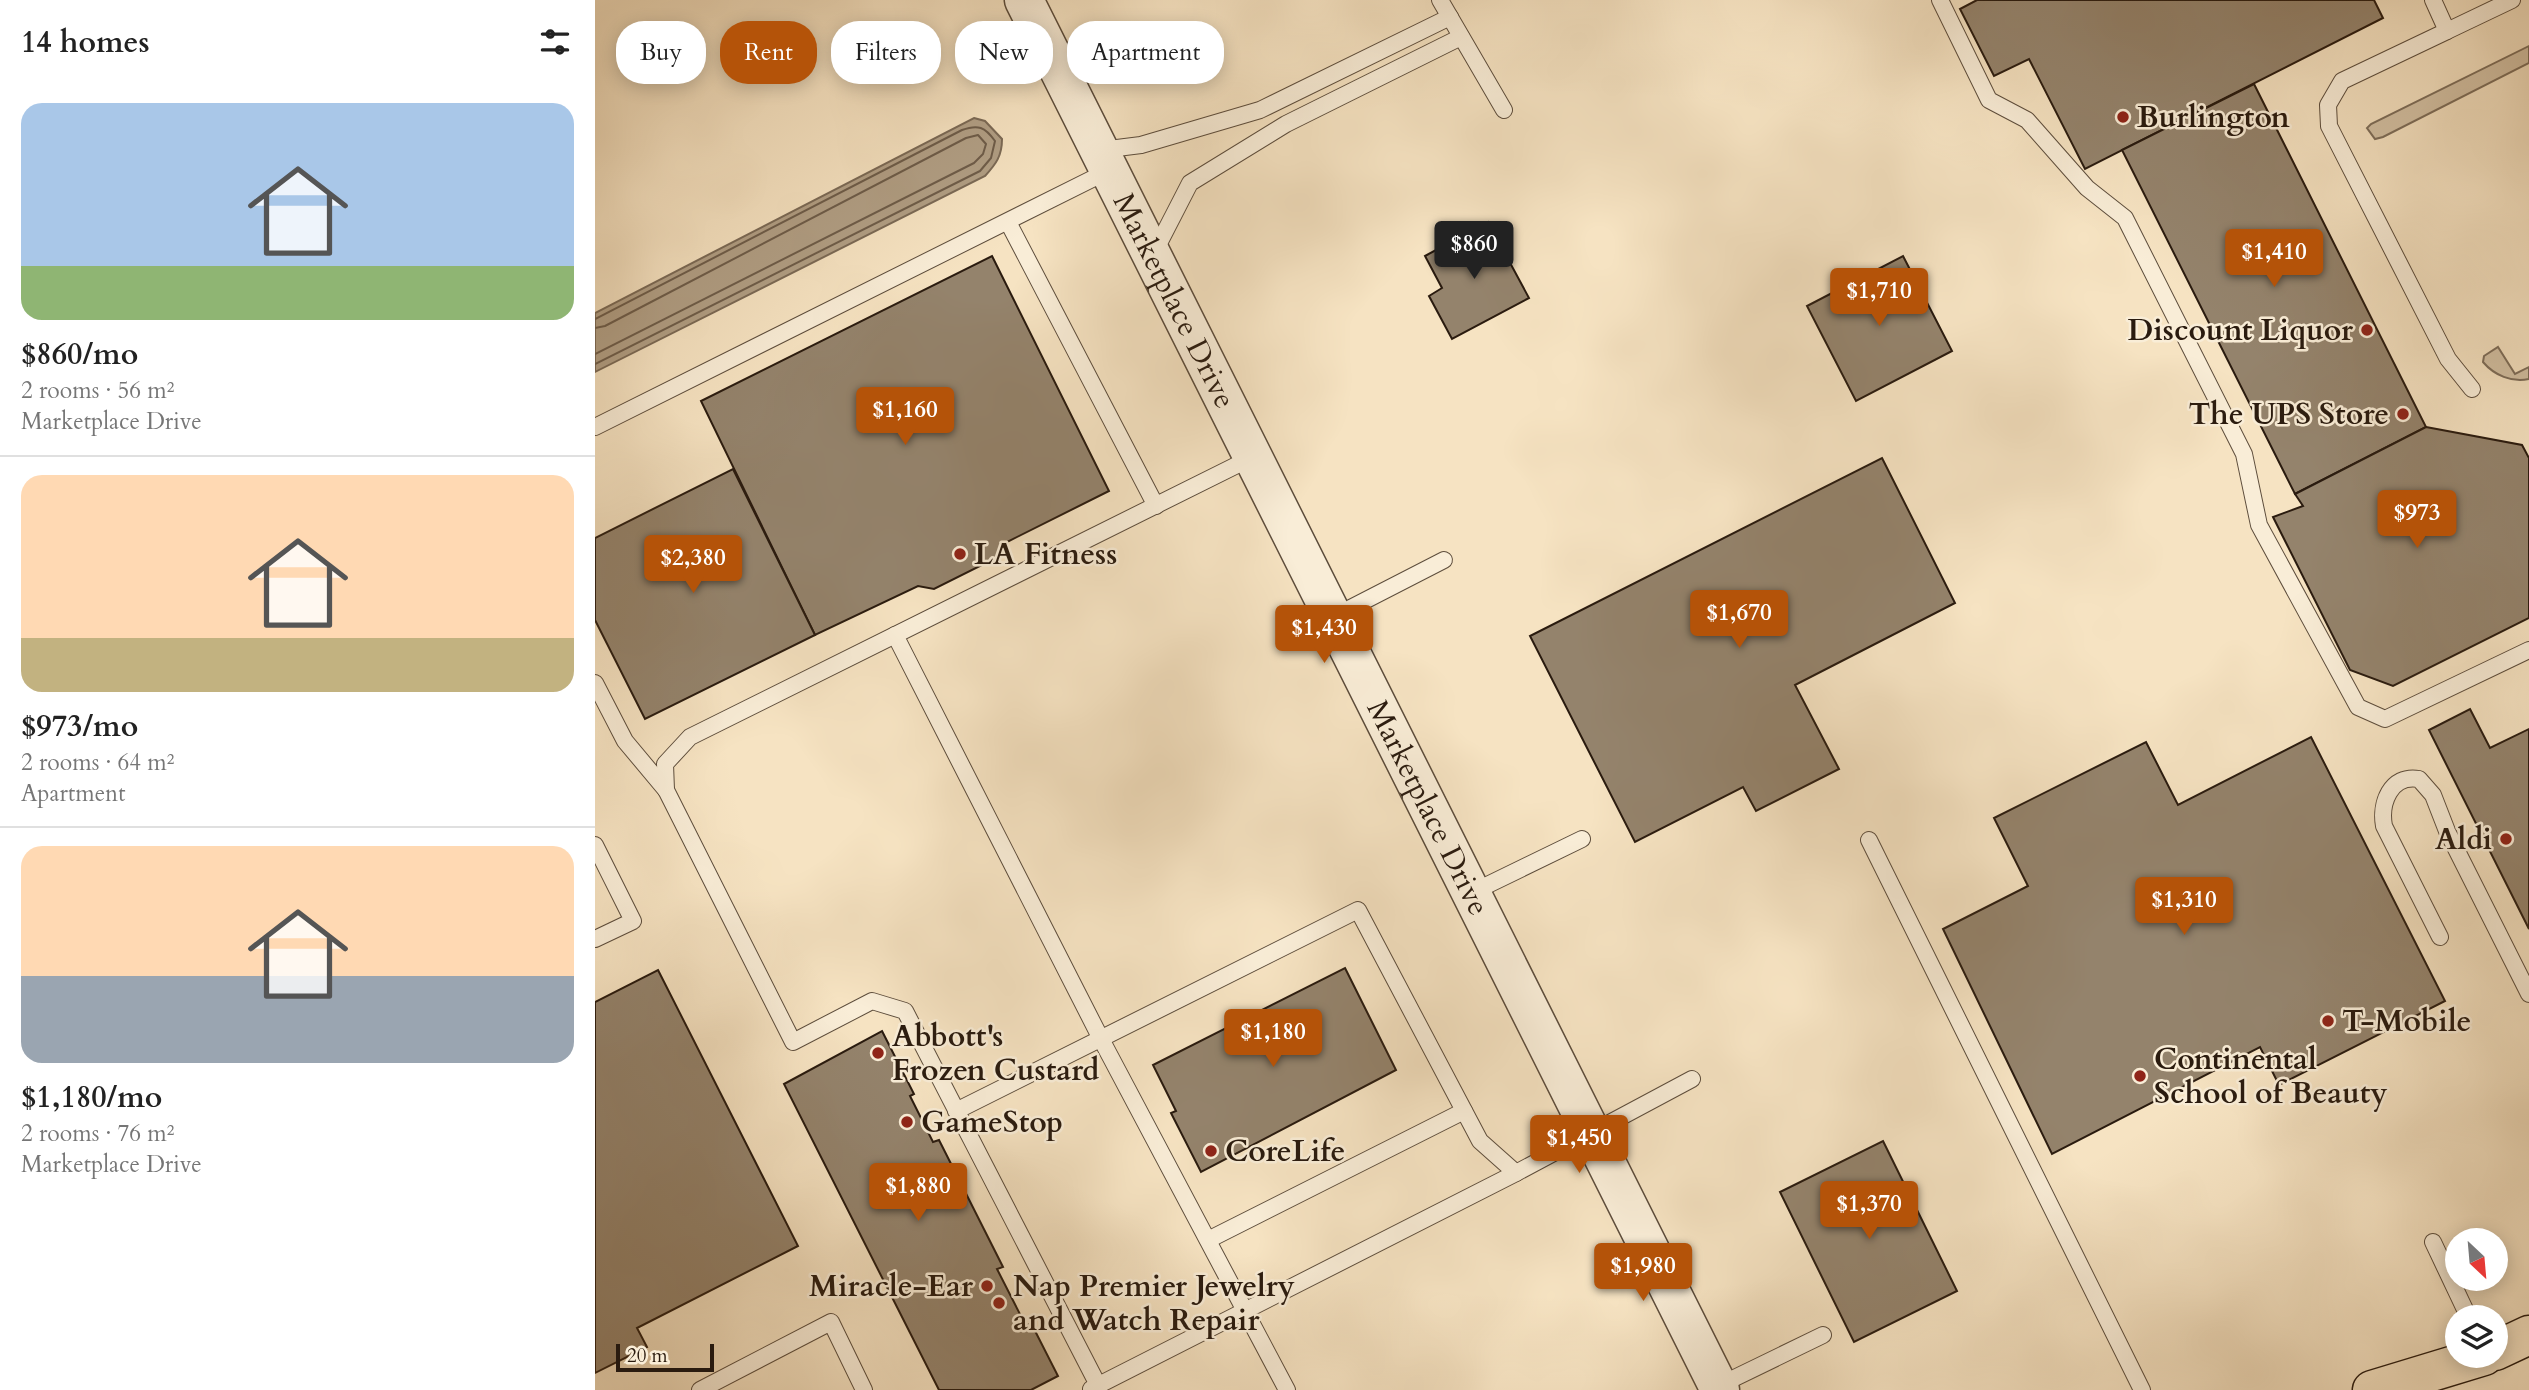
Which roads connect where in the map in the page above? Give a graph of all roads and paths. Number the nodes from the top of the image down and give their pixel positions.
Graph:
1 (1024, 0) edge
2 (1440, 0) edge
3 (1940, 0) edge
4 (2433, 0) edge
5 (2512, 0) edge
6 (1450, 17) junction
7 (2447, 31) junction
8 (1461, 37) junction
9 (1504, 110) dead end
10 (1105, 160) junction
11 (1008, 222) junction
12 (1153, 256) junction
13 (2472, 389) dead end
14 (595, 427) edge
15 (1253, 457) junction
16 (1156, 506) junction
17 (1444, 560) dead end
18 (1333, 617) junction
19 (895, 635) junction
20 (2529, 650) edge
21 (595, 683) edge
22 (666, 790) junction
23 (1582, 839) dead end
24 (1869, 840) dead end
25 (595, 845) edge
26 (1471, 893) junction
27 (2441, 937) dead end
28 (595, 939) edge
29 (2529, 994) edge
30 (1101, 1039) junction
31 (1692, 1079) dead end
32 (956, 1111) junction
33 (1464, 1111) junction
34 (1591, 1133) junction
35 (1516, 1173) junction
36 (1208, 1240) junction
37 (2433, 1242) dead end
38 (2463, 1305) edge
39 (1246, 1311) junction
40 (1823, 1335) dead end
41 (2529, 1335) edge
42 (2508, 1345) edge
43 (2445, 1368) edge
44 (2471, 1368) edge
45 (1093, 1388) edge
46 (1719, 1388) edge
47 (699, 1390) edge
48 (864, 1390) edge
49 (1287, 1390) edge
50 (2142, 1390) edge
51 (2372, 1390) edge
52 (2444, 1390) edge

1 - 10 street, Marketplace Drive
2 - 6 lane
3 - 20 lane
4 - 7 lane
5 - 7 lane
6 - 8 lane
6 - 10 lane
7 - 13 lane
8 - 9 lane
8 - 12 lane
10 - 11 lane
10 - 12 street, Marketplace Drive
11 - 14 lane
11 - 16 lane
12 - 15 street, Marketplace Drive
15 - 16 lane
15 - 18 street, Marketplace Drive
16 - 19 lane
17 - 18 lane
18 - 26 street, Marketplace Drive
19 - 22 lane
19 - 30 lane
21 - 22 lane
22 - 32 lane
23 - 26 lane
24 - 50 lane
25 - 28 lane
26 - 34 street, Marketplace Drive
27 - 29 lane
30 - 32 lane
30 - 33 lane
30 - 36 lane
31 - 34 lane
32 - 45 lane
33 - 35 lane
33 - 36 lane
34 - 35 lane
34 - 46 street, Marketplace Drive
35 - 39 lane
36 - 39 lane
37 - 38 lane
39 - 45 lane
39 - 49 lane
40 - 46 lane
41 - 42 main road
43 - 51 main road
44 - 52 main road
47 - 48 lane

